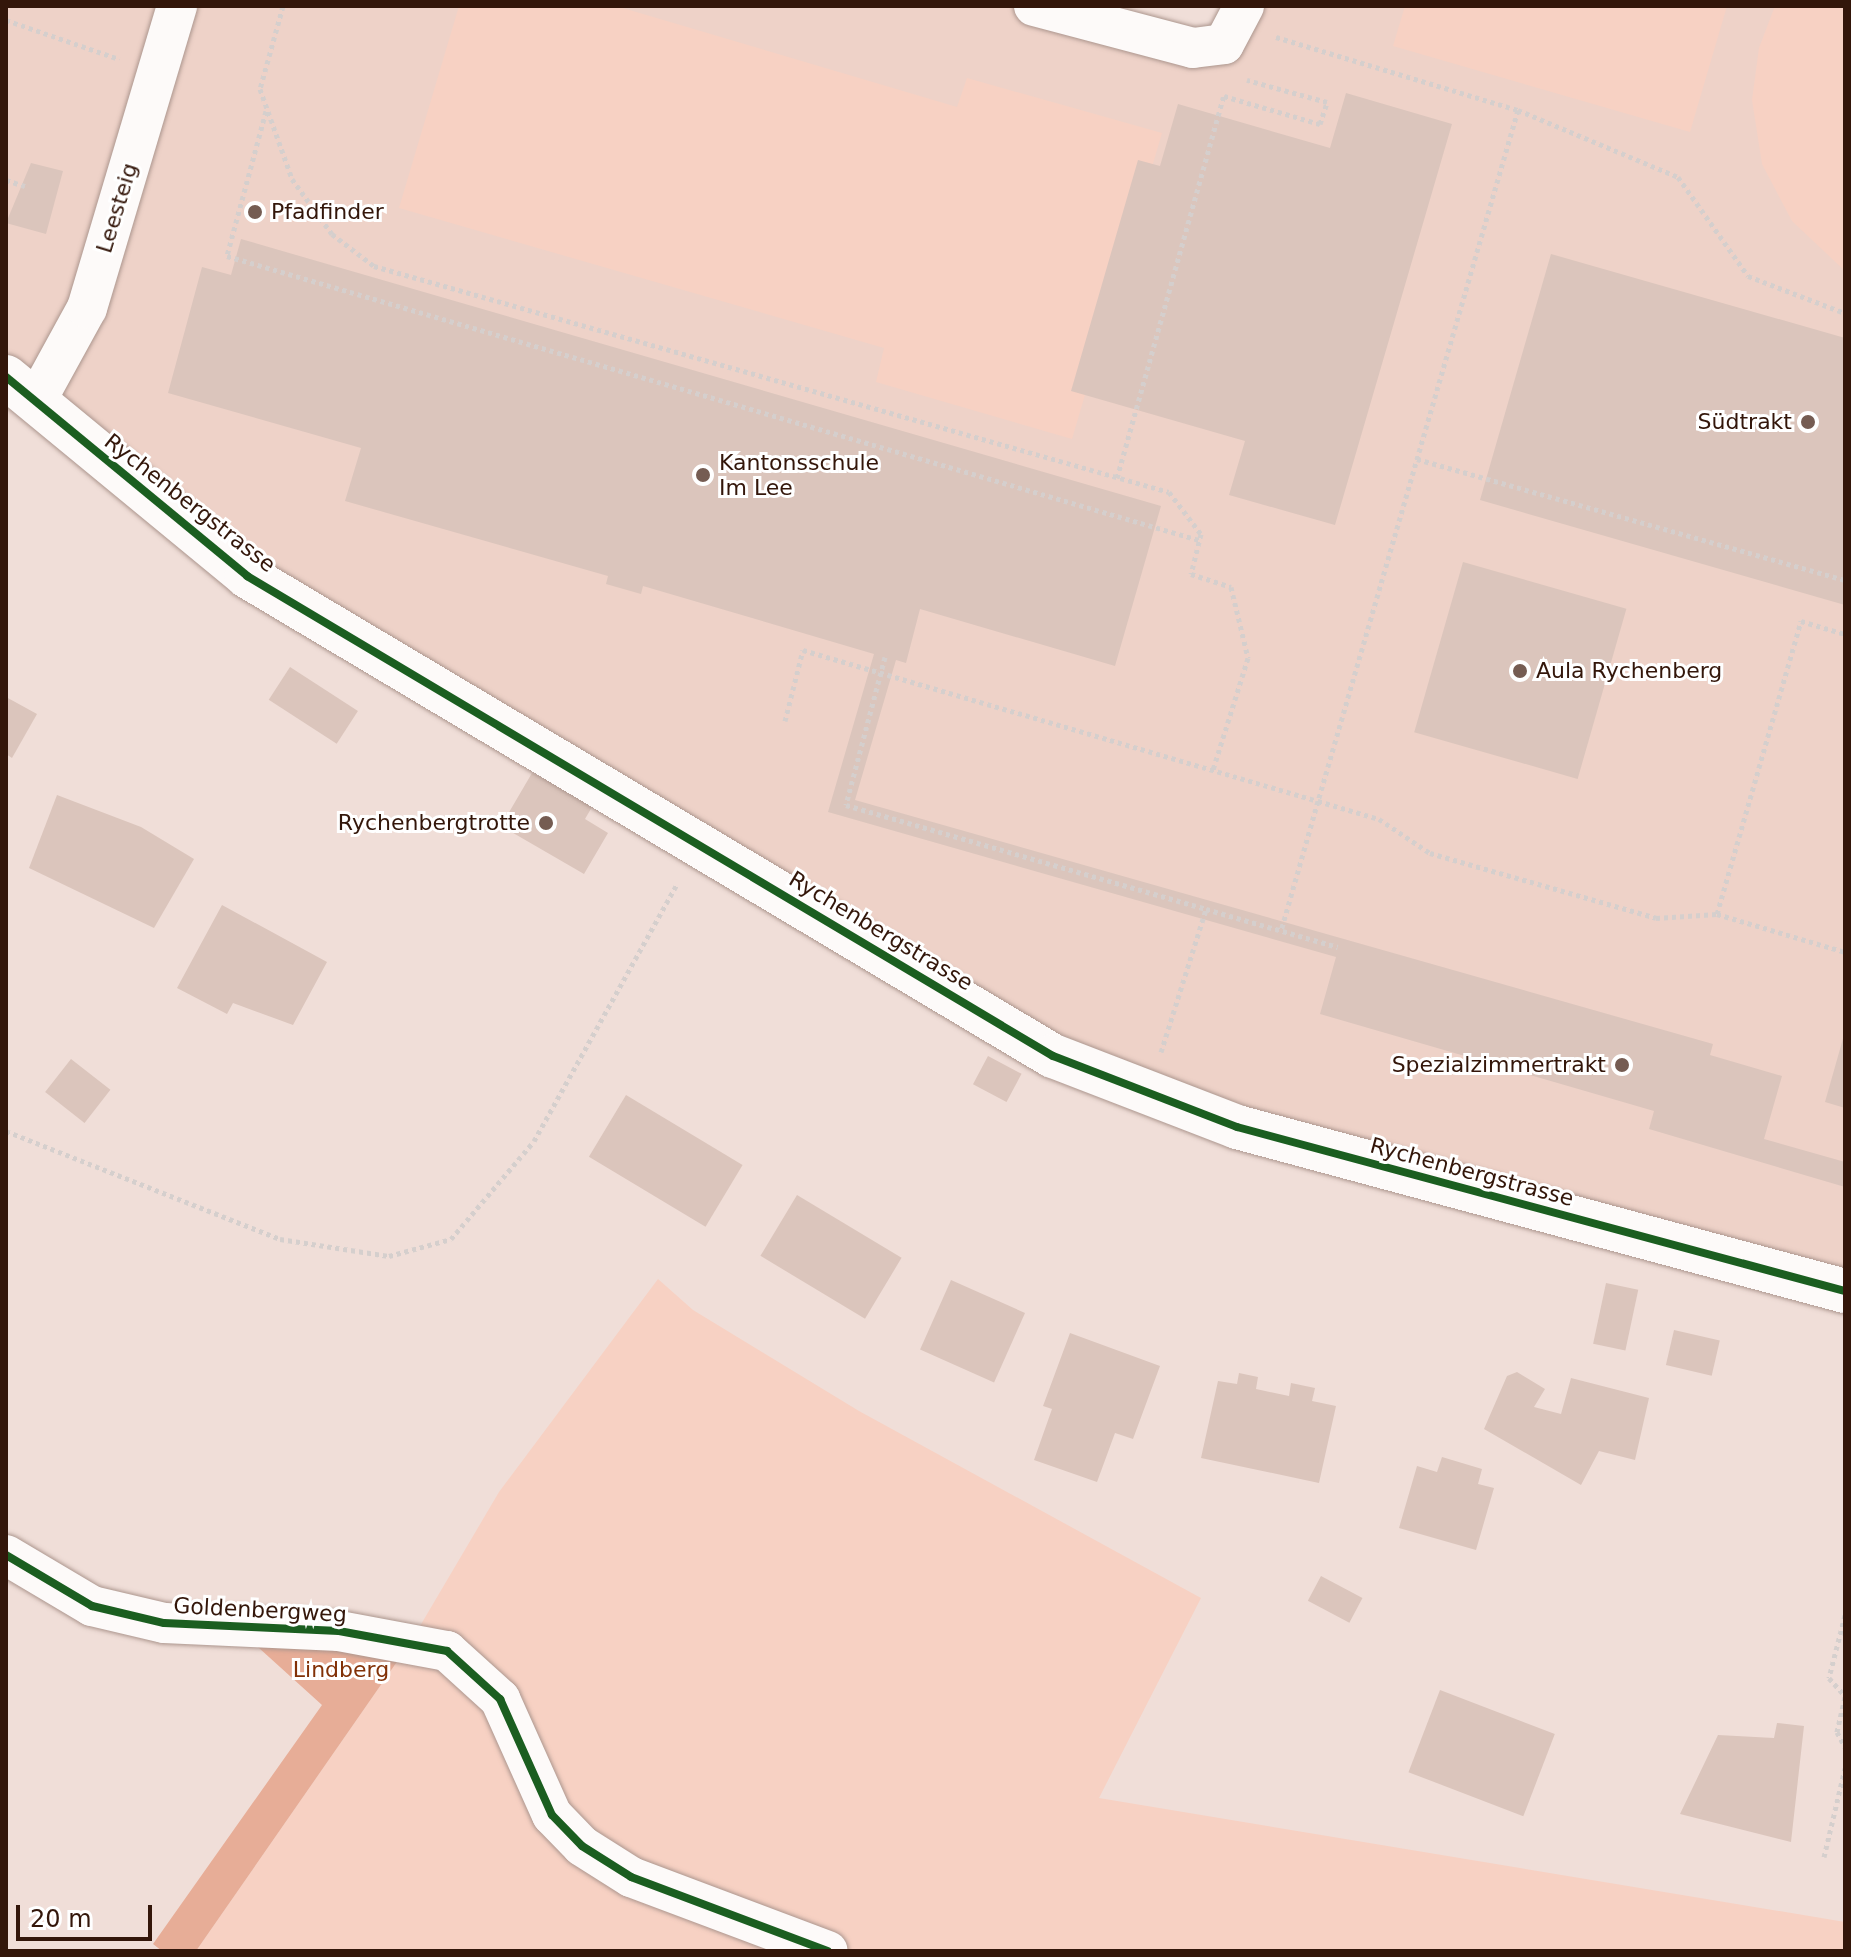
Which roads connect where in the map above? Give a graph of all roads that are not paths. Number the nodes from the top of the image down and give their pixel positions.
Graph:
1 (177, 6) edge
2 (1034, 6) edge
3 (1236, 25) edge
4 (21, 389) edge
5 (1845, 1291) edge
6 (6, 1555) edge
7 (828, 1951) edge

1 - 4 street, Leesteig
2 - 3 street
4 - 5 street, Rychenbergstrasse
6 - 7 street, Goldenbergweg

